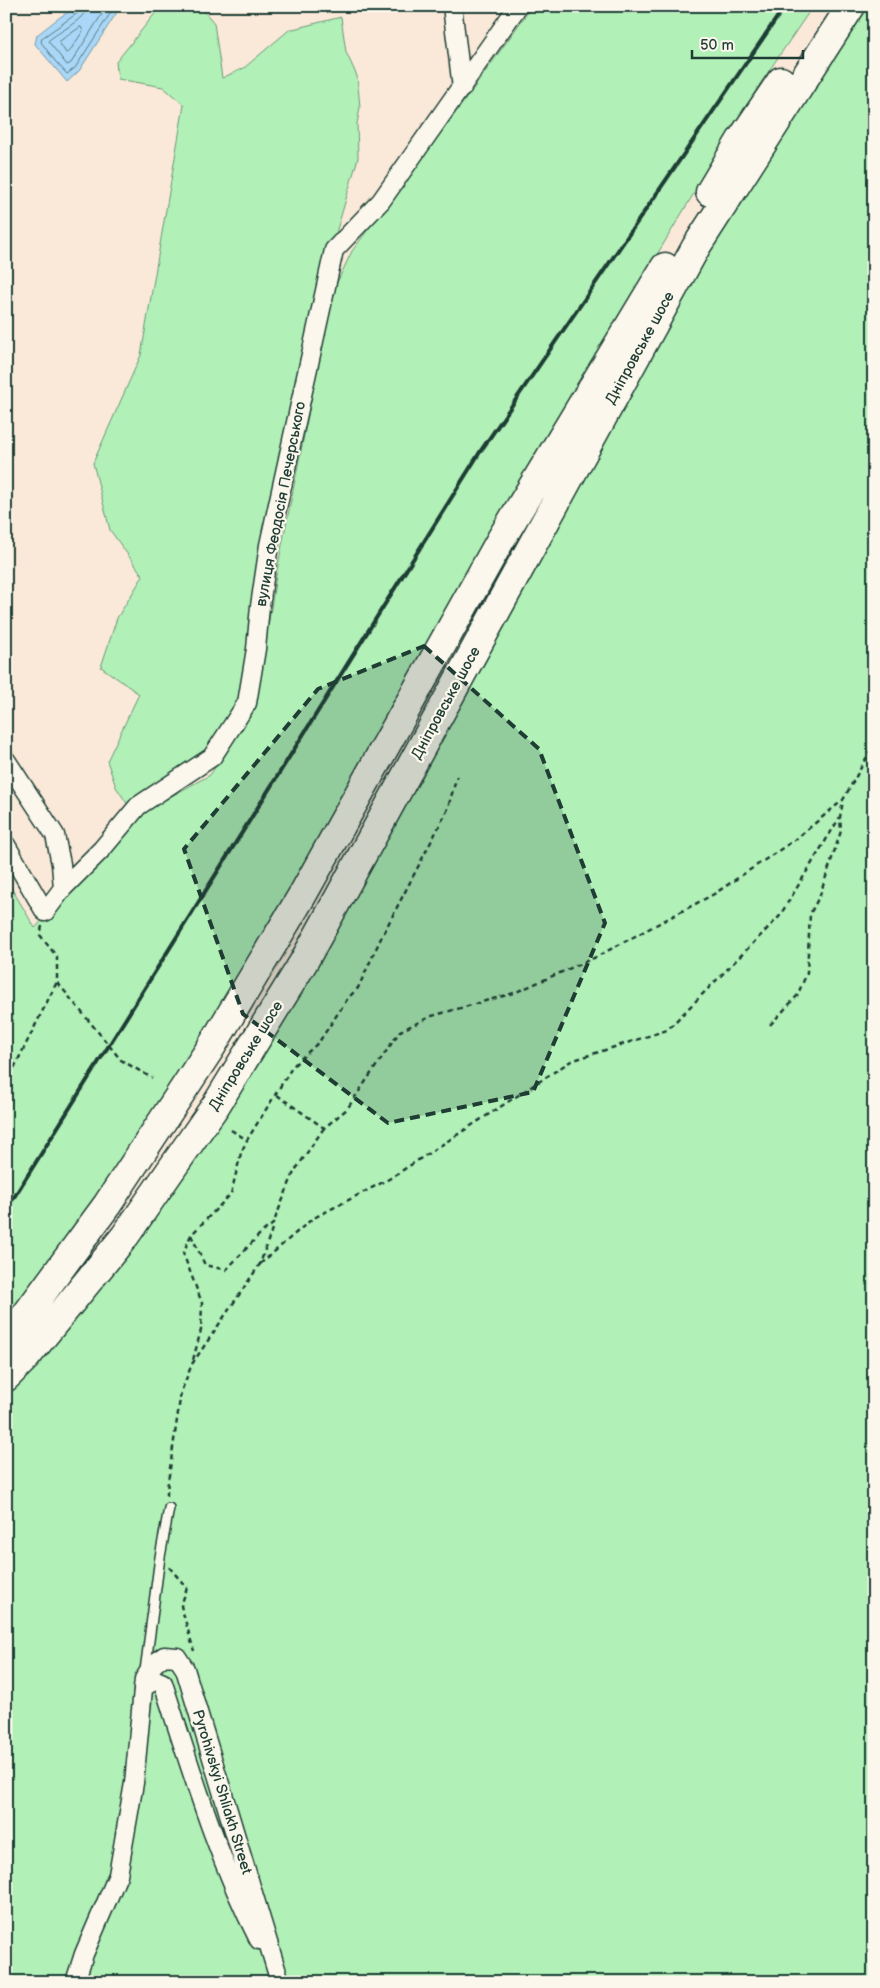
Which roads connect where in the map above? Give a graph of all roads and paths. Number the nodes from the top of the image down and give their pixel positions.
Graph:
1 (452, 6) edge
2 (518, 6) edge
3 (832, 6) edge
4 (851, 6) edge
5 (462, 88) junction
6 (874, 744) edge
7 (6, 760) edge
8 (457, 776) dead end
9 (843, 800) junction
10 (840, 817) junction
11 (6, 845) edge
12 (63, 888) junction
13 (45, 912) junction
14 (57, 982) junction
15 (770, 1025) dead end
16 (152, 1078) dead end
17 (6, 1084) edge
18 (277, 1095) junction
19 (324, 1128) junction
20 (231, 1130) dead end
21 (247, 1140) junction
22 (273, 1224) junction
23 (191, 1235) junction
24 (260, 1264) junction
25 (6, 1342) edge
26 (192, 1364) junction
27 (6, 1377) edge
28 (169, 1508) joint
29 (160, 1557) junction
30 (185, 1669) junction
31 (144, 1683) junction
32 (280, 1981) edge
33 (75, 1982) edge

1 - 5 street
2 - 5 street, вулиця Феодосія Печерського
3 - 25 main road, Дніпровське шосе
4 - 27 main road, Дніпровське шосе
5 - 12 street, вулиця Феодосія Печерського
6 - 9 path
7 - 12 street
8 - 18 path
9 - 10 path
9 - 19 path
10 - 15 path
10 - 24 path
11 - 13 street
12 - 13 street, вулиця Феодосія Печерського
13 - 14 path
14 - 16 path
14 - 17 path
18 - 19 path
18 - 21 path
19 - 22 path
20 - 21 path
21 - 23 path
22 - 23 path
22 - 24 path
23 - 26 path
24 - 26 path
26 - 28 path
28 - 29 lane
29 - 30 path
29 - 31 lane
30 - 31 street
30 - 32 street, Pyrohivskyi Shliakh Street
31 - 32 street, Pyrohivskyi Shliakh Street
31 - 33 street

